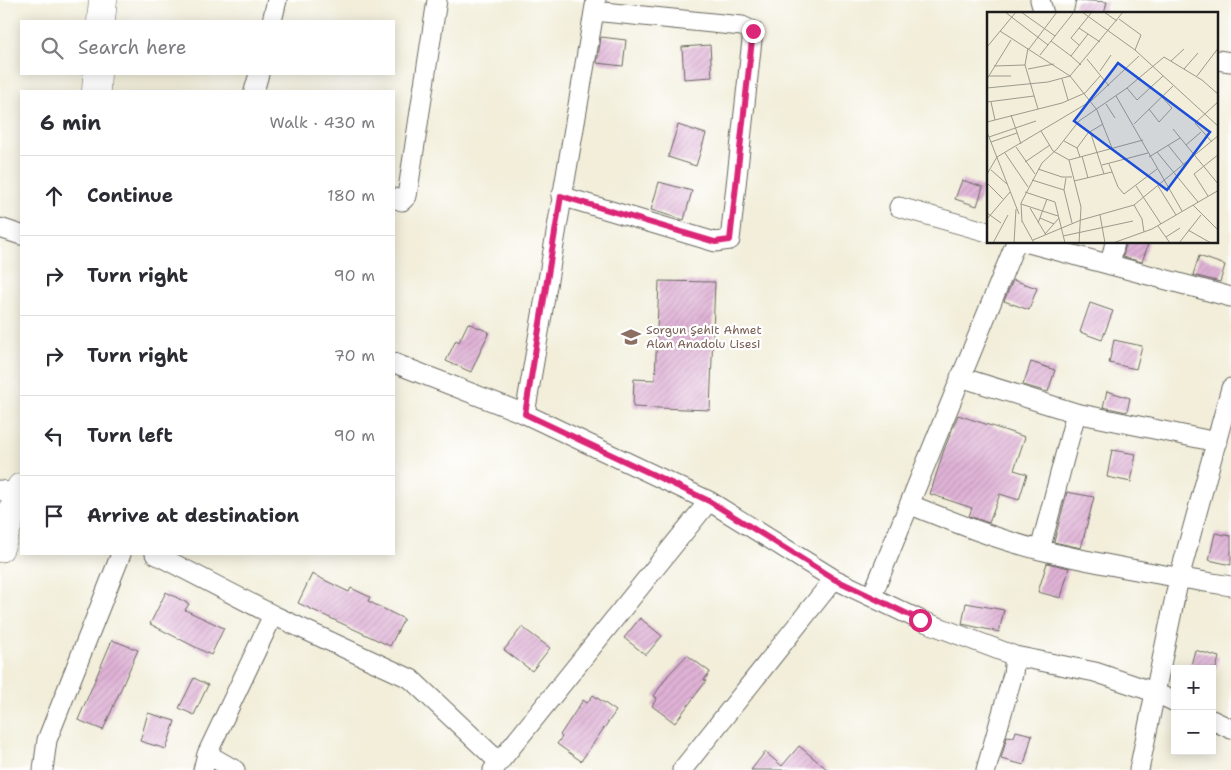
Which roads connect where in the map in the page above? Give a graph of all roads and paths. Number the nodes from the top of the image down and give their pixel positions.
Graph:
1 (103, 0) edge
2 (277, 0) edge
3 (437, 0) edge
4 (595, 6) edge
5 (101, 20) edge
6 (272, 20) edge
7 (1218, 60) edge
8 (1231, 62) edge
9 (97, 75) edge
10 (259, 75) edge
11 (96, 90) edge
12 (254, 90) edge
13 (561, 196) junction
14 (395, 198) edge
15 (899, 207) dead end
16 (0, 228) edge
17 (987, 232) edge
18 (20, 235) edge
19 (1015, 244) edge
20 (1032, 244) edge
21 (1115, 244) edge
22 (1110, 265) junction
23 (1231, 297) edge
24 (395, 363) edge
25 (960, 377) junction
26 (1231, 388) edge
27 (1076, 413) junction
28 (525, 414) junction
29 (1217, 442) junction
30 (15, 492) edge
31 (709, 501) junction
32 (911, 505) junction
33 (0, 548) edge
34 (1040, 550) junction
35 (121, 555) edge
36 (156, 555) edge
37 (1180, 578) junction
38 (834, 579) junction
39 (1231, 586) edge
40 (872, 596) junction
41 (273, 615) junction
42 (1015, 656) junction
43 (1154, 692) junction
44 (1171, 700) edge
45 (1216, 722) edge
46 (1231, 729) edge
47 (205, 762) edge
48 (496, 766) edge
49 (43, 770) edge
50 (235, 770) edge
51 (682, 770) edge
52 (986, 770) edge
53 (1138, 770) edge

1 - 5 street
2 - 6 street
3 - 14 street
4 - 13 street
4 - 13 street
7 - 8 street
9 - 11 street
10 - 12 street
13 - 28 street
15 - 17 street
16 - 18 street
19 - 25 street
20 - 22 street
21 - 22 street
22 - 23 street
24 - 28 street
25 - 27 street
25 - 32 street
26 - 29 street
27 - 29 street
27 - 34 street
28 - 31 street
29 - 37 street
30 - 33 street
31 - 38 street
31 - 48 street
32 - 34 street
32 - 40 street
34 - 37 street
35 - 49 street
36 - 41 street
37 - 39 street
37 - 43 street
38 - 40 street
38 - 51 street
40 - 42 street
41 - 47 street
41 - 48 street
42 - 43 street
42 - 52 street
43 - 44 street
43 - 53 street
45 - 46 street
47 - 50 street

